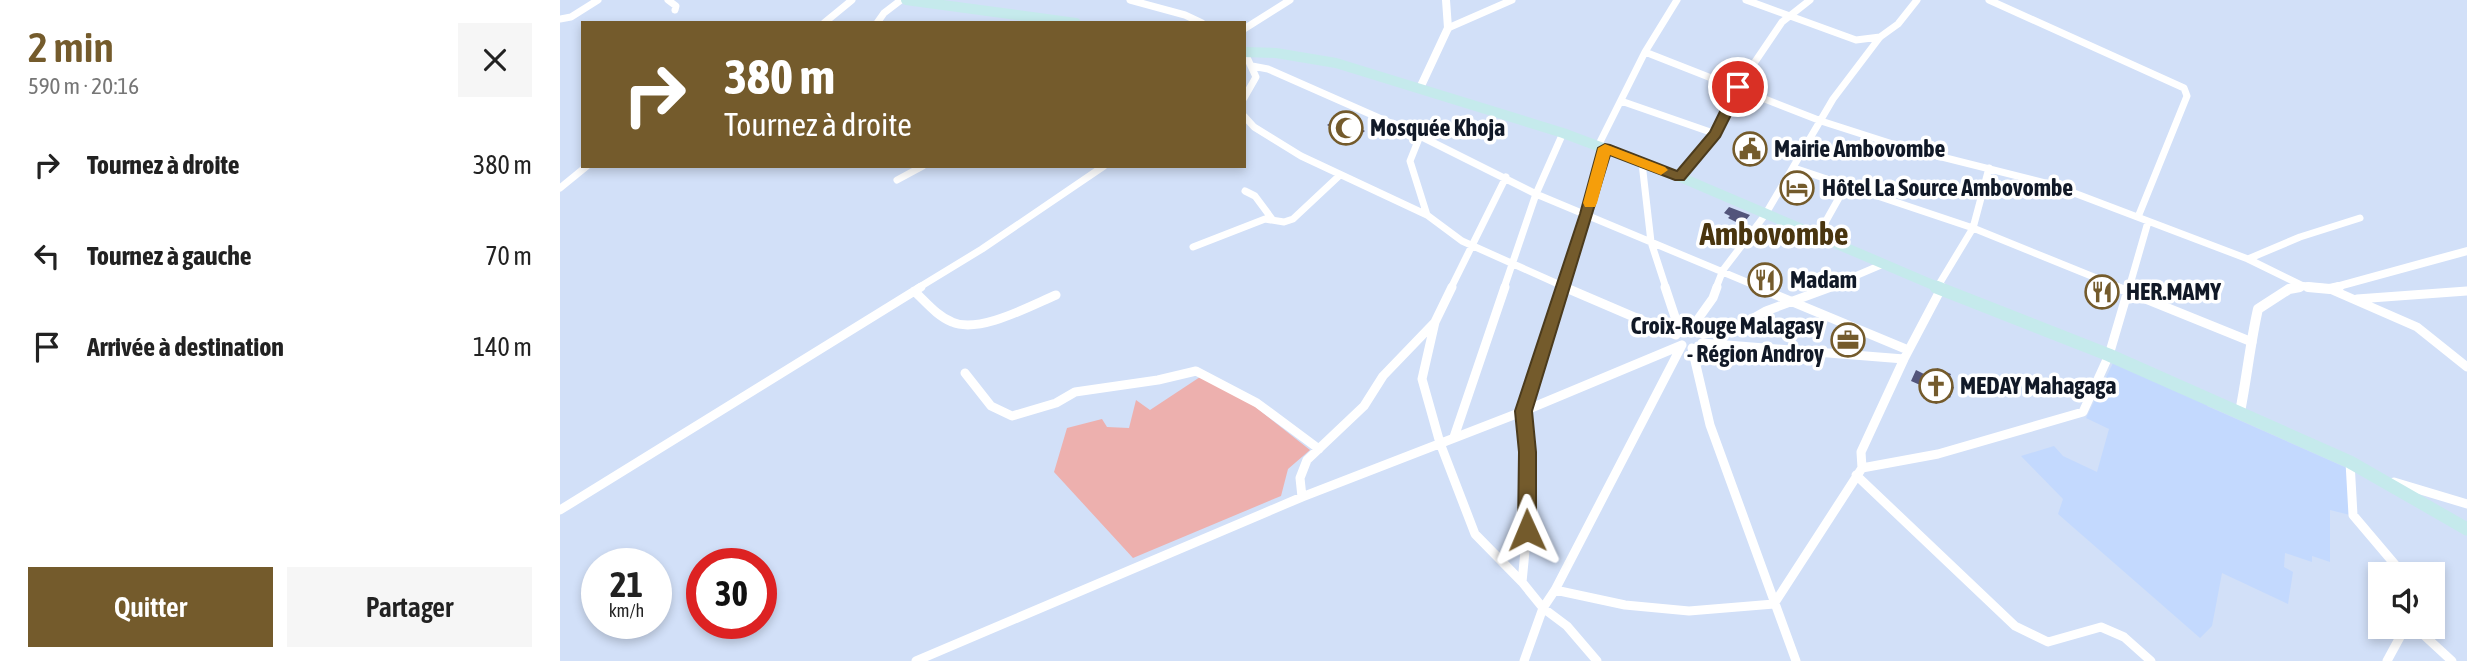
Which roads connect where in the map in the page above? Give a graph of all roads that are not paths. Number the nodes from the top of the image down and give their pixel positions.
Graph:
1 (598, 0) edge
2 (668, 0) edge
3 (852, 0) edge
4 (904, 0) edge
5 (1130, 0) edge
6 (1290, 0) edge
7 (1446, 0) edge
8 (1512, 0) edge
9 (1677, 0) edge
10 (1746, 0) edge
11 (1810, 0) edge
12 (1917, 0) edge
13 (1994, 1) edge
14 (675, 10) dead end
15 (1789, 16) junction
16 (560, 19) edge
17 (826, 21) edge
18 (878, 21) edge
19 (1061, 21) edge
20 (1198, 21) edge
21 (1246, 28) edge
22 (1448, 28) junction
23 (1880, 37) junction
24 (1246, 52) edge
25 (1645, 52) junction
26 (1246, 54) edge
27 (1252, 66) junction
28 (1738, 87) junction
29 (1420, 88) junction
30 (1246, 95) edge
31 (1621, 101) junction
32 (1246, 118) edge
33 (1821, 121) junction
34 (1563, 133) junction
35 (1716, 134) junction
36 (1420, 136) junction
37 (1602, 147) junction
38 (1642, 163) junction
39 (585, 168) edge
40 (919, 168) edge
41 (1101, 168) edge
42 (1794, 168) junction
43 (1989, 168) junction
44 (1340, 174) junction
45 (1506, 177) junction
46 (1679, 177) junction
47 (897, 180) dead end
48 (1845, 187) junction
49 (560, 188) edge
50 (1245, 191) dead end
51 (1536, 194) junction
52 (1587, 214) junction
53 (1427, 215) junction
54 (1765, 215) junction
55 (2138, 216) junction
56 (2360, 218) dead end
57 (1272, 219) junction
58 (2148, 222) junction
59 (1973, 228) junction
60 (1817, 237) junction
61 (1651, 242) junction
62 (1473, 244) junction
63 (1193, 247) dead end
64 (2467, 251) edge
65 (2248, 259) junction
66 (1513, 263) junction
67 (1881, 265) junction
68 (1723, 270) junction
69 (1562, 285) junction
70 (2303, 286) junction
71 (1940, 287) junction
72 (2330, 289) junction
73 (914, 291) junction
74 (2467, 291) edge
75 (2129, 292) junction
76 (1056, 295) dead end
77 (2354, 299) junction
78 (1797, 301) junction
79 (1435, 322) junction
80 (1693, 326) junction
81 (1677, 332) junction
82 (1703, 338) junction
83 (2252, 342) junction
84 (1687, 346) junction
85 (1906, 354) junction
86 (2109, 355) junction
87 (2467, 368) edge
88 (965, 373) dead end
89 (1524, 411) junction
90 (2240, 412) junction
91 (1454, 437) junction
92 (1440, 443) junction
93 (1319, 449) junction
94 (2350, 462) junction
95 (1859, 471) junction
96 (2378, 478) junction
97 (1302, 497) junction
98 (2467, 503) edge
99 (560, 510) edge
100 (2467, 529) edge
101 (2393, 562) edge
102 (1522, 582) junction
103 (1555, 590) junction
104 (1774, 604) junction
105 (1543, 608) junction
106 (2399, 639) edge
107 (2428, 639) edge
108 (916, 661) edge
109 (1524, 661) edge
110 (1597, 661) edge
111 (1796, 661) edge
112 (2151, 661) edge
113 (2387, 661) edge
114 (2452, 661) edge

1 - 16 street
2 - 14 street
3 - 17 street
4 - 18 street
4 - 19 main road
5 - 20 street
6 - 21 street
7 - 22 street
8 - 22 street
9 - 25 street
10 - 15 street
11 - 15 street
12 - 23 street
13 - 55 street
15 - 23 street
15 - 28 street
22 - 29 street
23 - 33 street
24 - 29 main road
25 - 28 street
25 - 31 street
26 - 27 street
27 - 30 street
27 - 36 street
28 - 33 street
28 - 35 street
29 - 34 main road
31 - 35 street
31 - 37 street
32 - 44 street
33 - 42 street
33 - 43 street
34 - 37 main road
34 - 51 street
35 - 46 street
36 - 45 street
36 - 53 street
37 - 38 main road
37 - 52 street
38 - 46 main road
38 - 61 street
39 - 49 street
40 - 47 street
41 - 73 street
42 - 48 street
42 - 54 street
43 - 55 street
43 - 59 street
44 - 53 street
44 - 57 street
45 - 51 street
45 - 62 street
46 - 54 main road
48 - 59 street
48 - 60 street
50 - 57 street
51 - 52 street
51 - 66 street
52 - 61 street
52 - 69 street
53 - 62 street
54 - 60 main road
54 - 68 street
55 - 58 street
56 - 65 street
57 - 63 street
58 - 65 street
58 - 75 street
59 - 71 street
59 - 75 street
60 - 67 main road
61 - 68 street
61 - 81 street
62 - 66 street
62 - 79 street
64 - 72 street
65 - 70 street
66 - 69 street
66 - 91 street
67 - 71 main road
67 - 78 street
68 - 78 street
68 - 80 street
69 - 81 street
69 - 89 street
70 - 72 street
70 - 83 street
71 - 85 street
71 - 86 main road
72 - 77 street
73 - 76 street
73 - 99 street
74 - 77 street
75 - 83 street
75 - 86 street
77 - 87 street
78 - 82 street
78 - 85 street
79 - 92 street
79 - 93 street
80 - 81 street
80 - 82 street
81 - 84 street
82 - 84 street
82 - 85 street
83 - 90 street
84 - 89 street
84 - 103 street
84 - 104 street
85 - 95 street
86 - 90 main road
86 - 95 street
88 - 93 street
89 - 91 street
89 - 102 street
90 - 94 main road
91 - 92 street
92 - 97 street
92 - 102 street
93 - 97 street
94 - 96 main road
94 - 101 street
95 - 104 street
95 - 112 street
96 - 98 street
96 - 100 main road
97 - 108 street
102 - 105 street
103 - 104 street
103 - 105 street
104 - 111 street
105 - 109 street
105 - 110 street
106 - 113 street
107 - 114 street

